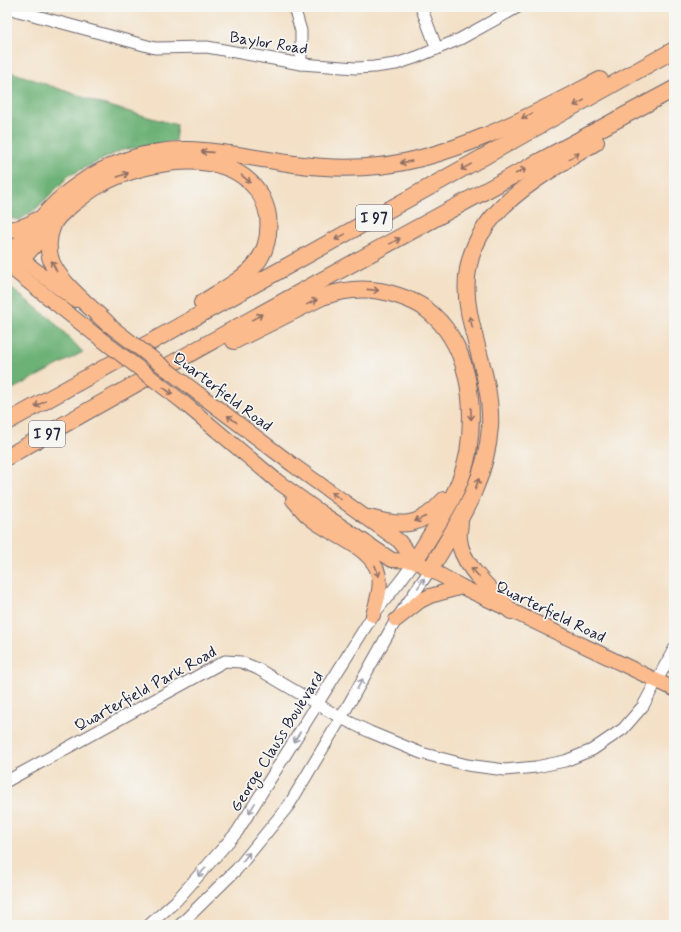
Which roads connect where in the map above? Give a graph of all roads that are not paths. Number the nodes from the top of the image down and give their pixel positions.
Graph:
1 (294, 7) edge
2 (421, 7) edge
3 (518, 7) edge
4 (7, 8) edge
5 (674, 41) edge
6 (437, 49) junction
7 (674, 50) edge
8 (301, 64) junction
9 (674, 88) edge
10 (674, 94) edge
11 (49, 219) junction
12 (7, 229) edge
13 (11, 259) edge
14 (109, 325) junction
15 (73, 386) junction
16 (88, 411) junction
17 (7, 422) edge
18 (7, 457) edge
19 (277, 481) junction
20 (458, 484) junction
21 (368, 518) junction
22 (460, 519) junction
23 (415, 561) junction
24 (430, 570) junction
25 (462, 587) junction
26 (511, 611) junction
27 (373, 615) junction
28 (396, 620) junction
29 (674, 649) edge
30 (656, 681) junction
31 (674, 689) edge
32 (318, 704) junction
33 (341, 718) junction
34 (7, 781) edge
35 (149, 925) edge
36 (180, 925) edge

1 - 8 street
2 - 6 street
3 - 6 street, Baylor Road
4 - 8 street, Baylor Road
5 -> 11 highway
6 - 8 street, Baylor Road
7 -> 15 highway, I 97
16 -> 9 highway, I 97
22 -> 10 highway
11 - 12 highway
11 - 13 highway
14 -> 11 highway
11 -> 15 highway
13 - 14 main road, Quarterfield Road
13 -> 19 main road, Quarterfield Road, bridge
21 -> 14 main road, Quarterfield Road, bridge
15 -> 17 highway, I 97
16 - 18 highway, I 97
16 -> 20 highway
19 - 23 main road, Quarterfield Road
19 -> 27 main road
20 -> 21 highway
20 - 23 highway
21 - 23 main road, Quarterfield Road
22 - 24 highway
26 -> 22 highway
23 - 24 main road, Quarterfield Road
23 - 27 street, George Clauss Boulevard
24 - 25 main road, Quarterfield Road
28 -> 24 street
25 - 26 main road, Quarterfield Road
25 - 28 main road
26 - 30 main road, Quarterfield Road
27 - 32 street, George Clauss Boulevard
33 -> 28 street
29 - 30 street, Quarterfield Park Road
30 - 31 main road, Quarterfield Road
30 - 33 street, Quarterfield Park Road
32 - 33 street, Quarterfield Park Road
32 - 34 street, Quarterfield Park Road
32 -> 35 street, George Clauss Boulevard
36 -> 33 street

